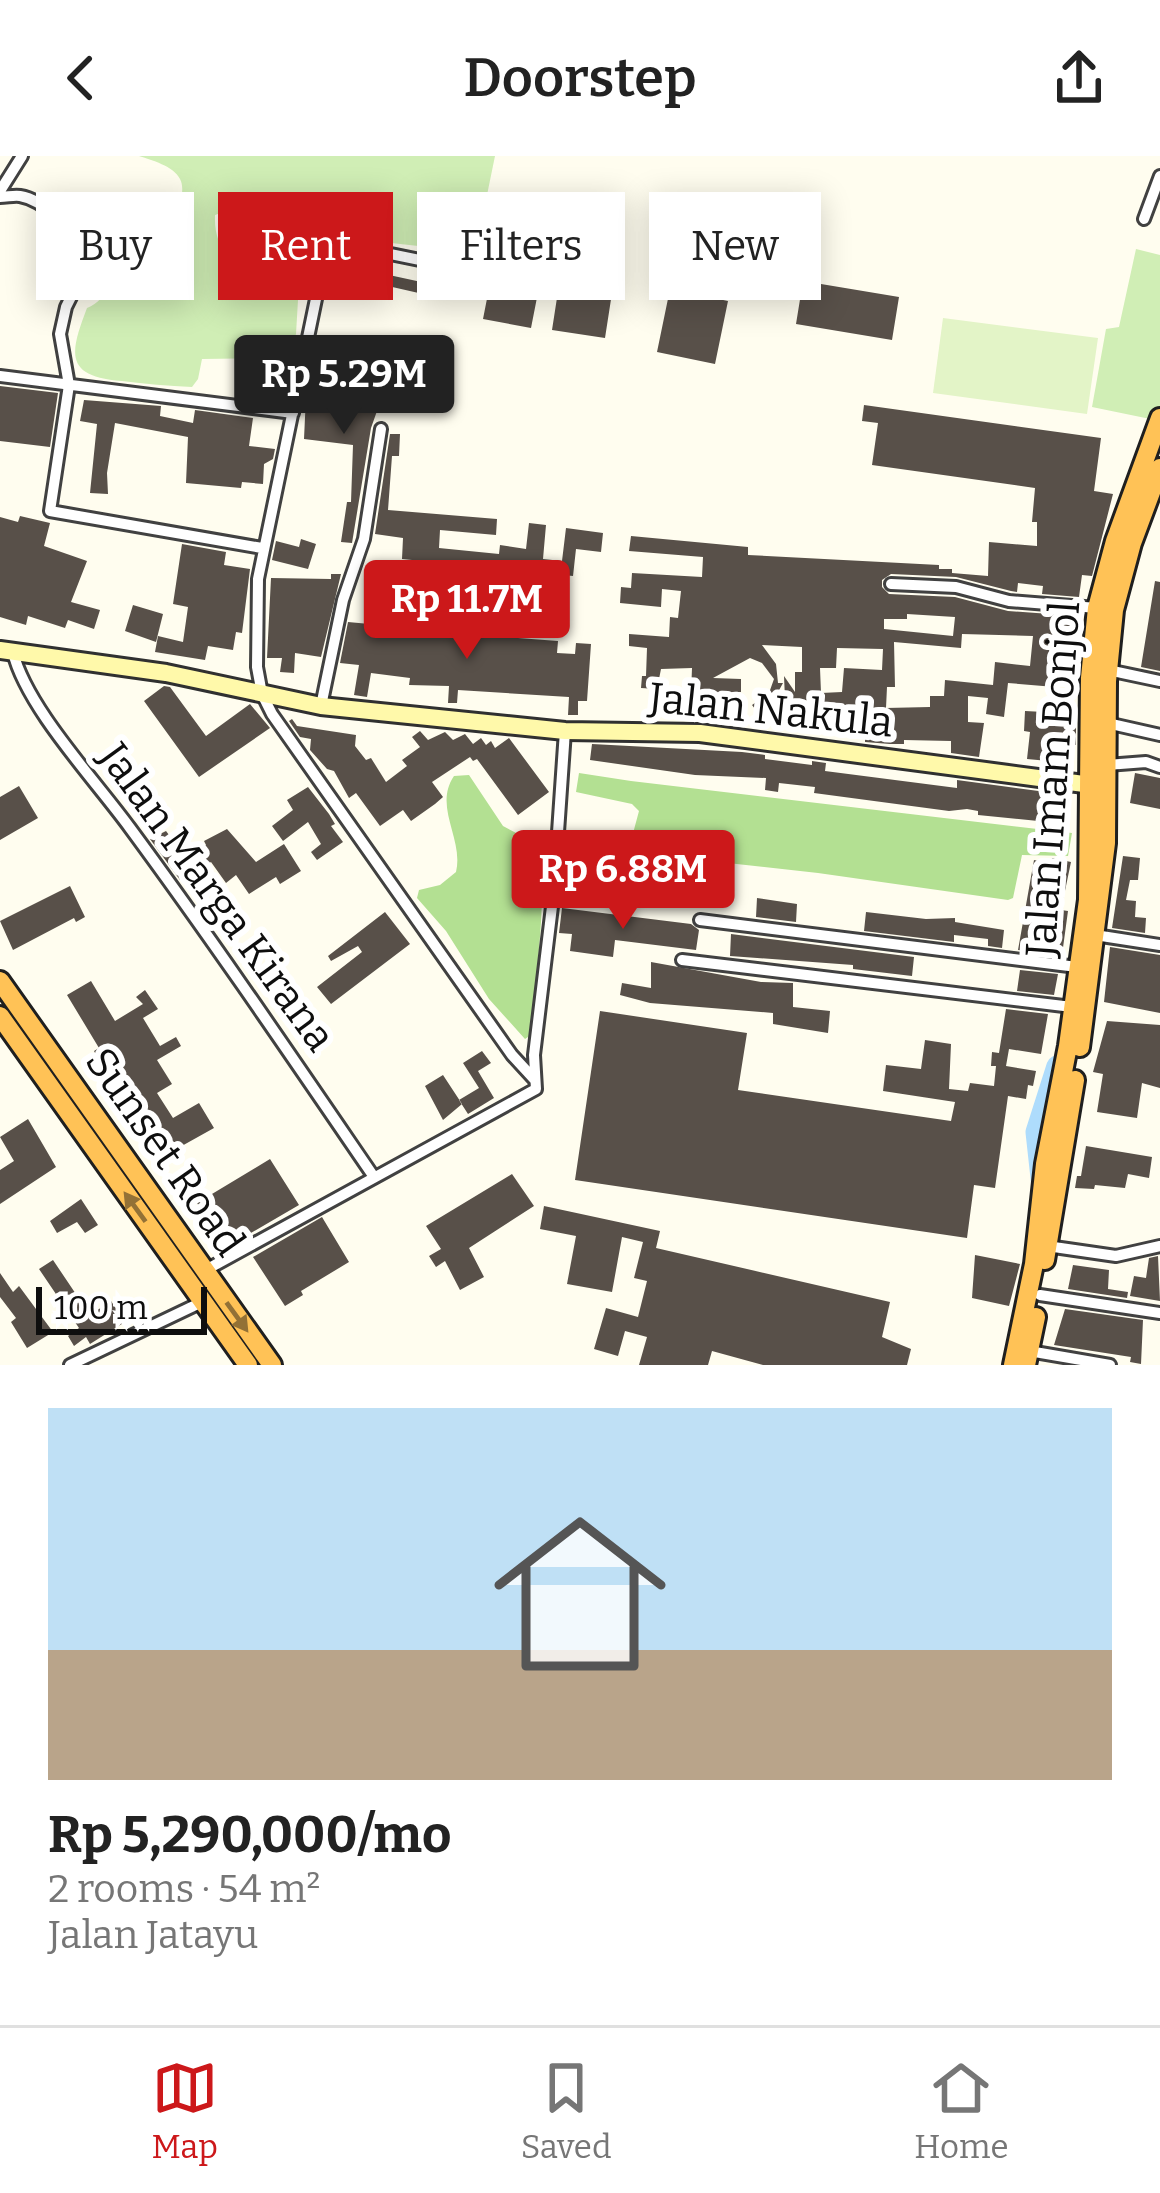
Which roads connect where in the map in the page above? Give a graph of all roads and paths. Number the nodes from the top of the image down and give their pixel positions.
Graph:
1 (22, 156) edge
2 (1160, 176) edge
3 (0, 194) edge
4 (36, 205) edge
5 (1144, 219) dead end
6 (70, 300) edge
7 (316, 300) edge
8 (0, 376) edge
9 (69, 385) junction
10 (293, 413) junction
11 (1160, 418) edge
12 (381, 429) dead end
13 (1160, 468) edge
14 (262, 548) junction
15 (891, 584) dead end
16 (1097, 608) junction
17 (6, 651) edge
18 (1108, 670) junction
19 (1160, 681) edge
20 (262, 694) junction
21 (322, 706) junction
22 (1108, 723) junction
23 (565, 731) junction
24 (1156, 735) edge
25 (1146, 762) junction
26 (1108, 765) junction
27 (1160, 767) edge
28 (1099, 786) junction
29 (700, 920) dead end
30 (1095, 935) junction
31 (1160, 945) edge
32 (682, 961) dead end
33 (1078, 967) junction
34 (0, 981) edge
35 (1070, 1007) junction
36 (0, 1016) edge
37 (535, 1080) junction
38 (374, 1177) junction
39 (1045, 1220) junction
40 (1047, 1246) junction
41 (1160, 1246) edge
42 (204, 1270) junction
43 (1040, 1295) junction
44 (202, 1302) junction
45 (1160, 1313) edge
46 (1028, 1358) edge
47 (70, 1365) edge
48 (248, 1365) edge
49 (272, 1365) edge
50 (1013, 1365) edge
51 (1110, 1365) edge

1 - 3 street
2 - 5 street
3 - 4 street
6 - 9 street
7 - 10 street
8 - 9 street
9 - 10 street
9 - 14 street
10 - 14 street
11 - 16 highway, Jalan Imam Bonjol
12 - 21 street
13 - 18 highway, Jalan Imam Bonjol
14 - 20 street
15 - 16 street
16 - 28 highway, Jalan Imam Bonjol
17 - 20 main road, Jalan Nakula
17 - 38 street, Jalan Marga Kirana
18 - 19 street
18 - 22 highway, Jalan Imam Bonjol
20 - 21 main road, Jalan Nakula
20 - 37 street
21 - 23 main road, Jalan Nakula
22 - 24 street
22 - 26 highway, Jalan Imam Bonjol
23 - 28 main road, Jalan Nakula
23 - 37 street
24 - 25 street
25 - 26 street
25 - 27 street
26 - 28 highway, Jalan Imam Bonjol
28 - 30 highway, Jalan Imam Bonjol
28 - 33 highway, Jalan Imam Bonjol
29 - 33 street
30 - 31 street
30 - 39 highway, Jalan Imam Bonjol
32 - 35 street
33 - 35 highway, Jalan Imam Bonjol
34 - 42 highway, Sunset Road
35 - 39 highway, Jalan Imam Bonjol
44 -> 36 highway, Sunset Road
37 - 38 street
38 - 42 street
39 - 40 highway, Jalan Imam Bonjol
39 - 50 highway, Jalan Imam Bonjol
40 - 41 street
40 - 43 highway, Jalan Imam Bonjol
42 -> 49 highway, Sunset Road
43 - 45 street
43 - 46 highway, Jalan Imam Bonjol
44 - 47 street
44 - 48 highway, Sunset Road
46 - 51 street

